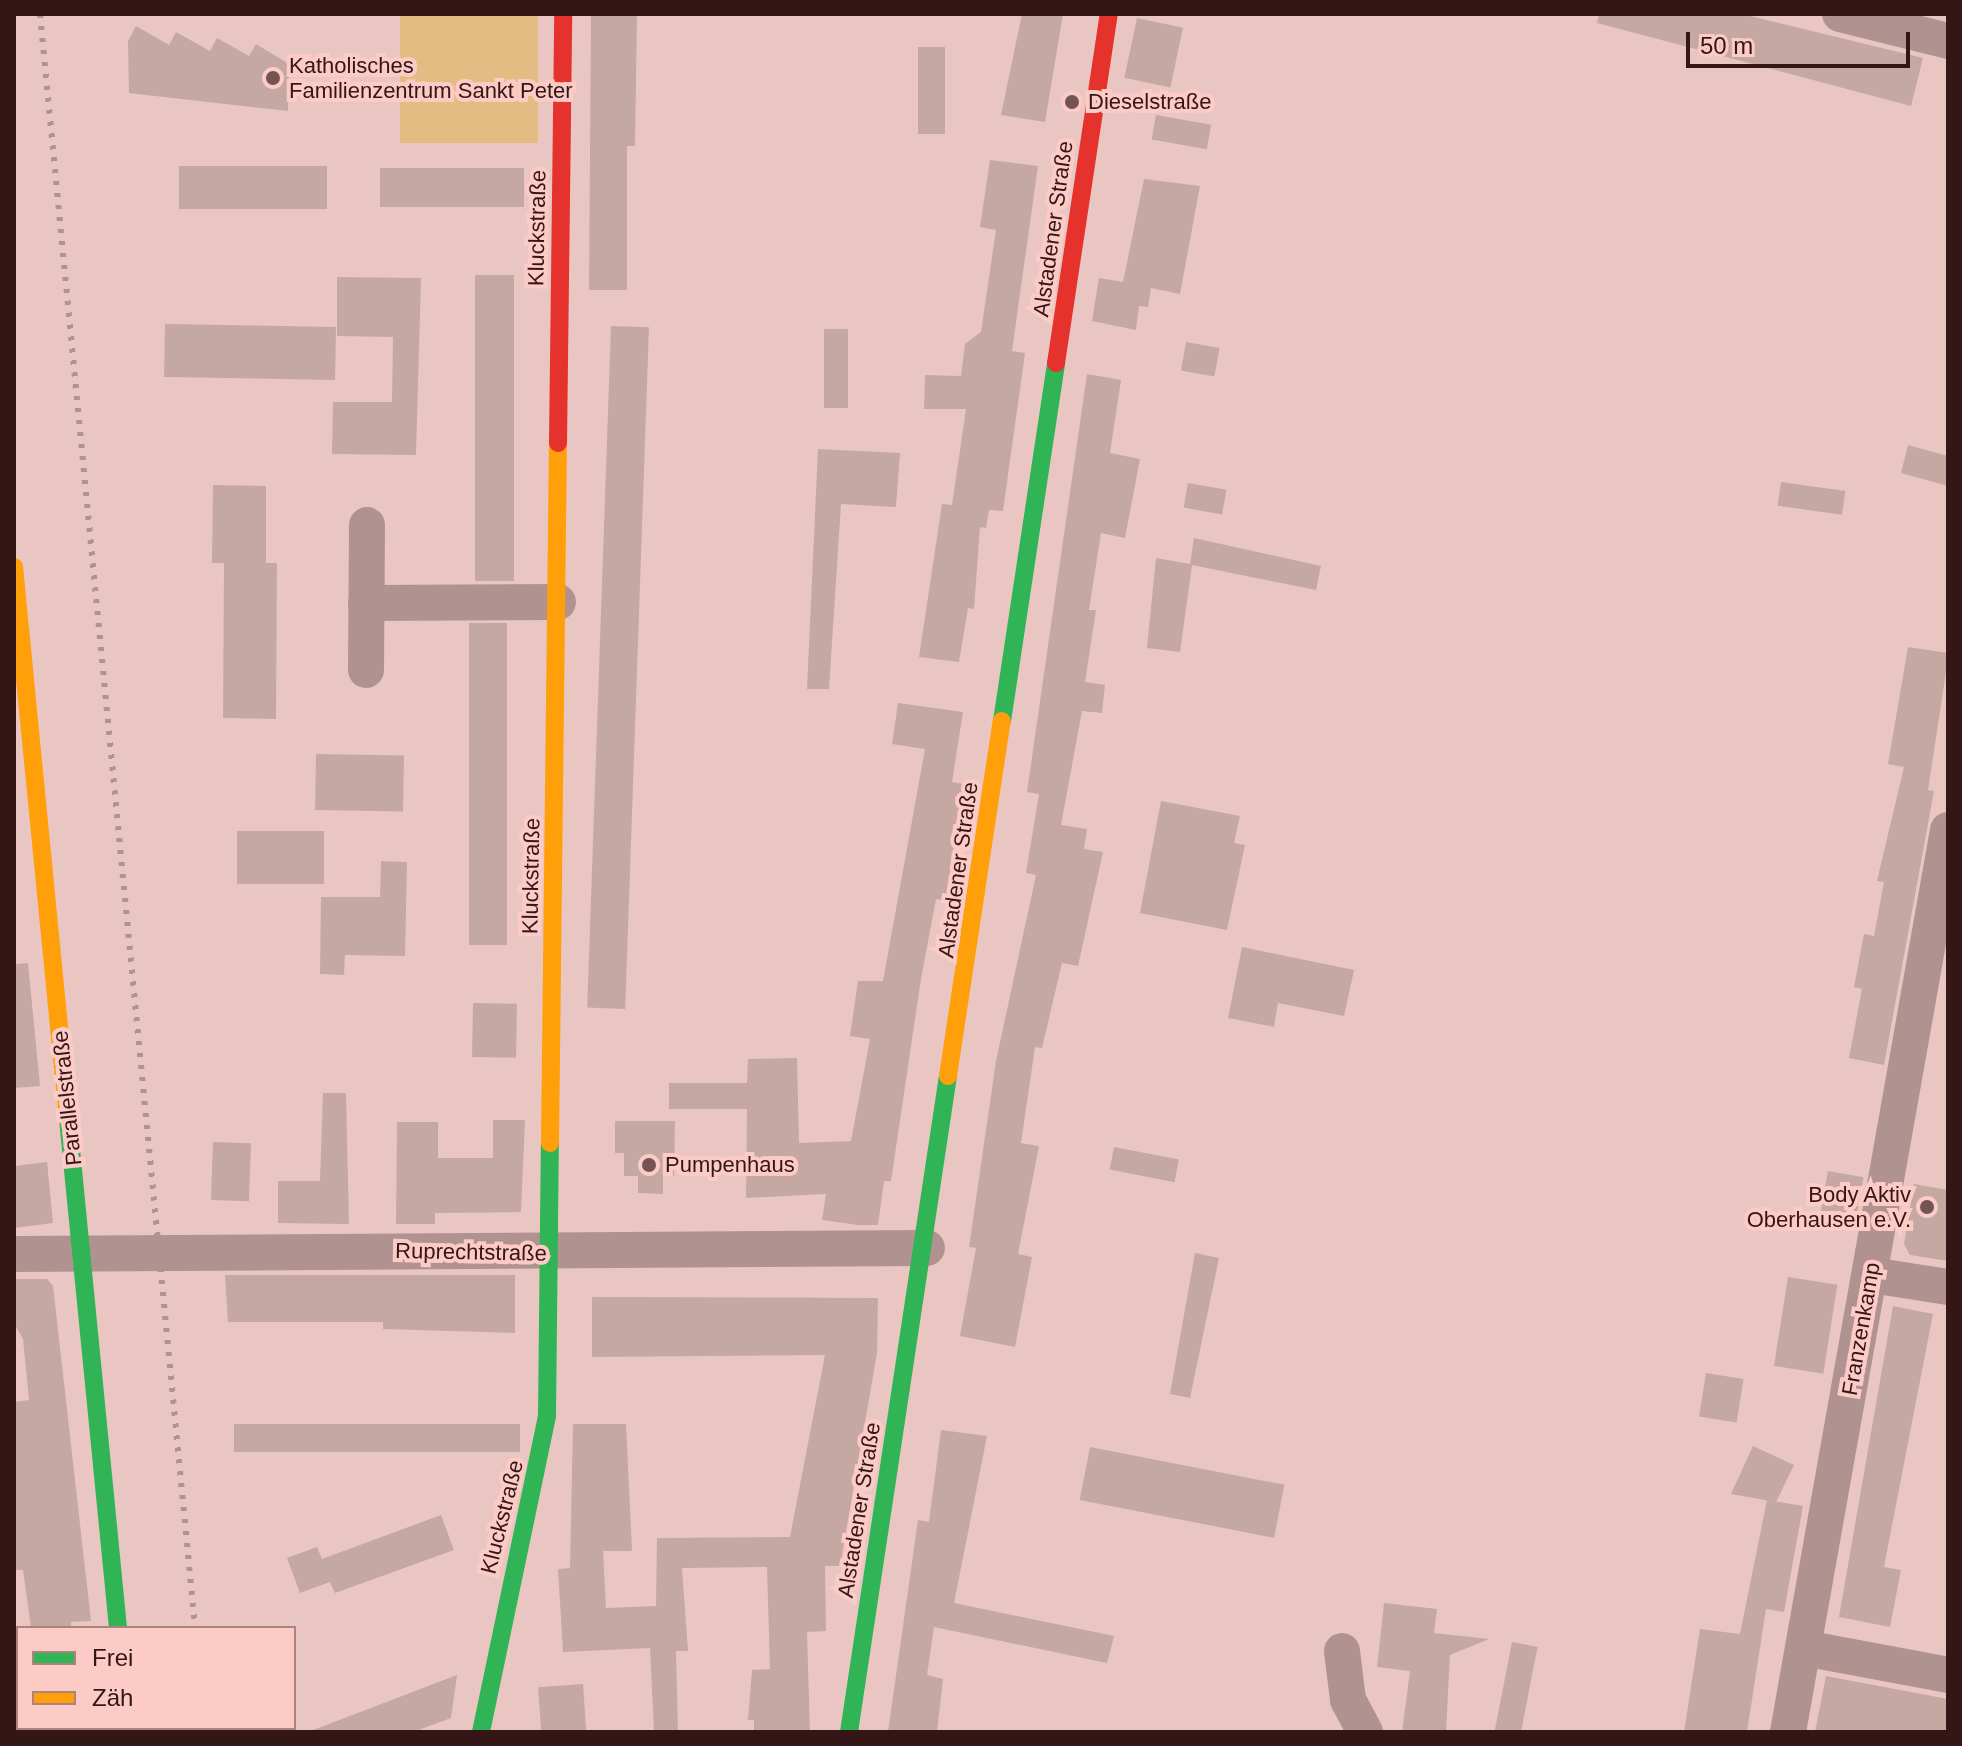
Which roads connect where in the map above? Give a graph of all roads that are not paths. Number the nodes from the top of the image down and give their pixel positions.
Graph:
1 (563, 14) edge
2 (1109, 14) edge
3 (1840, 14) edge
4 (1948, 41) edge
5 (367, 525) dead end
6 (14, 567) edge
7 (558, 602) junction
8 (366, 603) junction
9 (366, 670) dead end
10 (1948, 830) edge
11 (27, 843) edge
12 (927, 1248) junction
13 (553, 1253) junction
14 (14, 1254) edge
15 (81, 1254) junction
16 (1871, 1275) junction
17 (1948, 1287) edge
18 (118, 1626) edge
19 (1804, 1648) junction
20 (1342, 1651) dead end
21 (1948, 1675) edge
22 (481, 1732) edge
23 (849, 1732) edge
24 (1365, 1732) edge
25 (1788, 1732) edge

1 - 7 street, Kluckstraße
2 - 12 street, Alstadener Straße
3 - 4 street
5 - 8 street
6 - 11 street, Parallelstraße
7 - 8 street
7 - 13 street, Kluckstraße
8 - 9 street
10 - 16 street, Franzenkamp
11 - 15 street, Parallelstraße
12 - 13 street, Ruprechtstraße
12 - 23 street, Alstadener Straße
13 - 15 street, Ruprechtstraße
13 - 22 street, Kluckstraße
14 - 15 street, Ruprechtstraße
15 - 18 street, Parallelstraße
16 - 17 street
16 - 19 street, Franzenkamp
19 - 21 street
19 - 25 street, Franzenkamp
20 - 24 street

